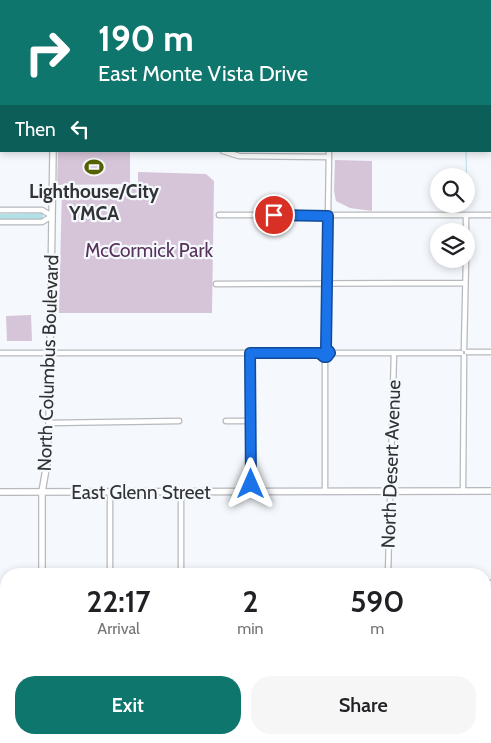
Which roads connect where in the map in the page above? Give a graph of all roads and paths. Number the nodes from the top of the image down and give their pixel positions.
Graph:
1 (53, 152) edge
2 (226, 152) edge
3 (329, 152) edge
4 (253, 153) edge
5 (328, 157) junction
6 (0, 210) edge
7 (219, 215) dead end
8 (466, 215) junction
9 (491, 215) edge
10 (52, 216) junction
11 (328, 216) junction
12 (0, 222) edge
13 (466, 223) edge
14 (466, 268) edge
15 (216, 284) dead end
16 (328, 284) junction
17 (465, 284) junction
18 (328, 351) junction
19 (491, 352) edge
20 (0, 353) edge
21 (50, 353) junction
22 (250, 353) junction
23 (321, 353) junction
24 (394, 353) junction
25 (464, 353) junction
26 (325, 357) junction
27 (179, 421) dead end
28 (226, 421) dead end
29 (251, 421) junction
30 (50, 423) junction
31 (325, 491) junction
32 (463, 491) junction
33 (491, 491) edge
34 (0, 492) edge
35 (42, 492) junction
36 (110, 492) junction
37 (181, 492) junction
38 (251, 492) junction
39 (391, 492) junction
40 (42, 568) edge
41 (110, 568) edge
42 (180, 568) edge
43 (388, 568) edge

1 - 10 street, North Columbus Boulevard
2 - 4 street
3 - 5 street
4 - 5 street
5 - 11 street
6 - 10 street
7 - 11 street
8 - 9 street
8 - 11 street
8 - 13 street
10 - 12 street
10 - 21 street, North Columbus Boulevard
11 - 16 street
14 - 17 street
15 - 16 street
16 - 17 street
16 - 18 street
17 - 25 street
18 - 23 street
18 - 24 street
18 - 26 street
19 - 25 street
20 - 21 street
21 - 22 street
21 - 30 street, North Columbus Boulevard
22 - 23 street
22 - 29 street
23 - 26 street
24 - 25 street
24 - 39 street, North Desert Avenue
25 - 32 street
26 - 31 street
27 - 30 street
28 - 29 street
29 - 38 street
30 - 35 street, North Columbus Boulevard
31 - 38 street, East Glenn Street
31 - 39 street, East Glenn Street
32 - 33 street, East Glenn Street
32 - 39 street, East Glenn Street
34 - 35 street, East Glenn Street
35 - 36 street, East Glenn Street
35 - 40 street, North Columbus Boulevard
36 - 37 street, East Glenn Street
36 - 41 street
37 - 38 street, East Glenn Street
37 - 42 street
39 - 43 street, North Desert Avenue

